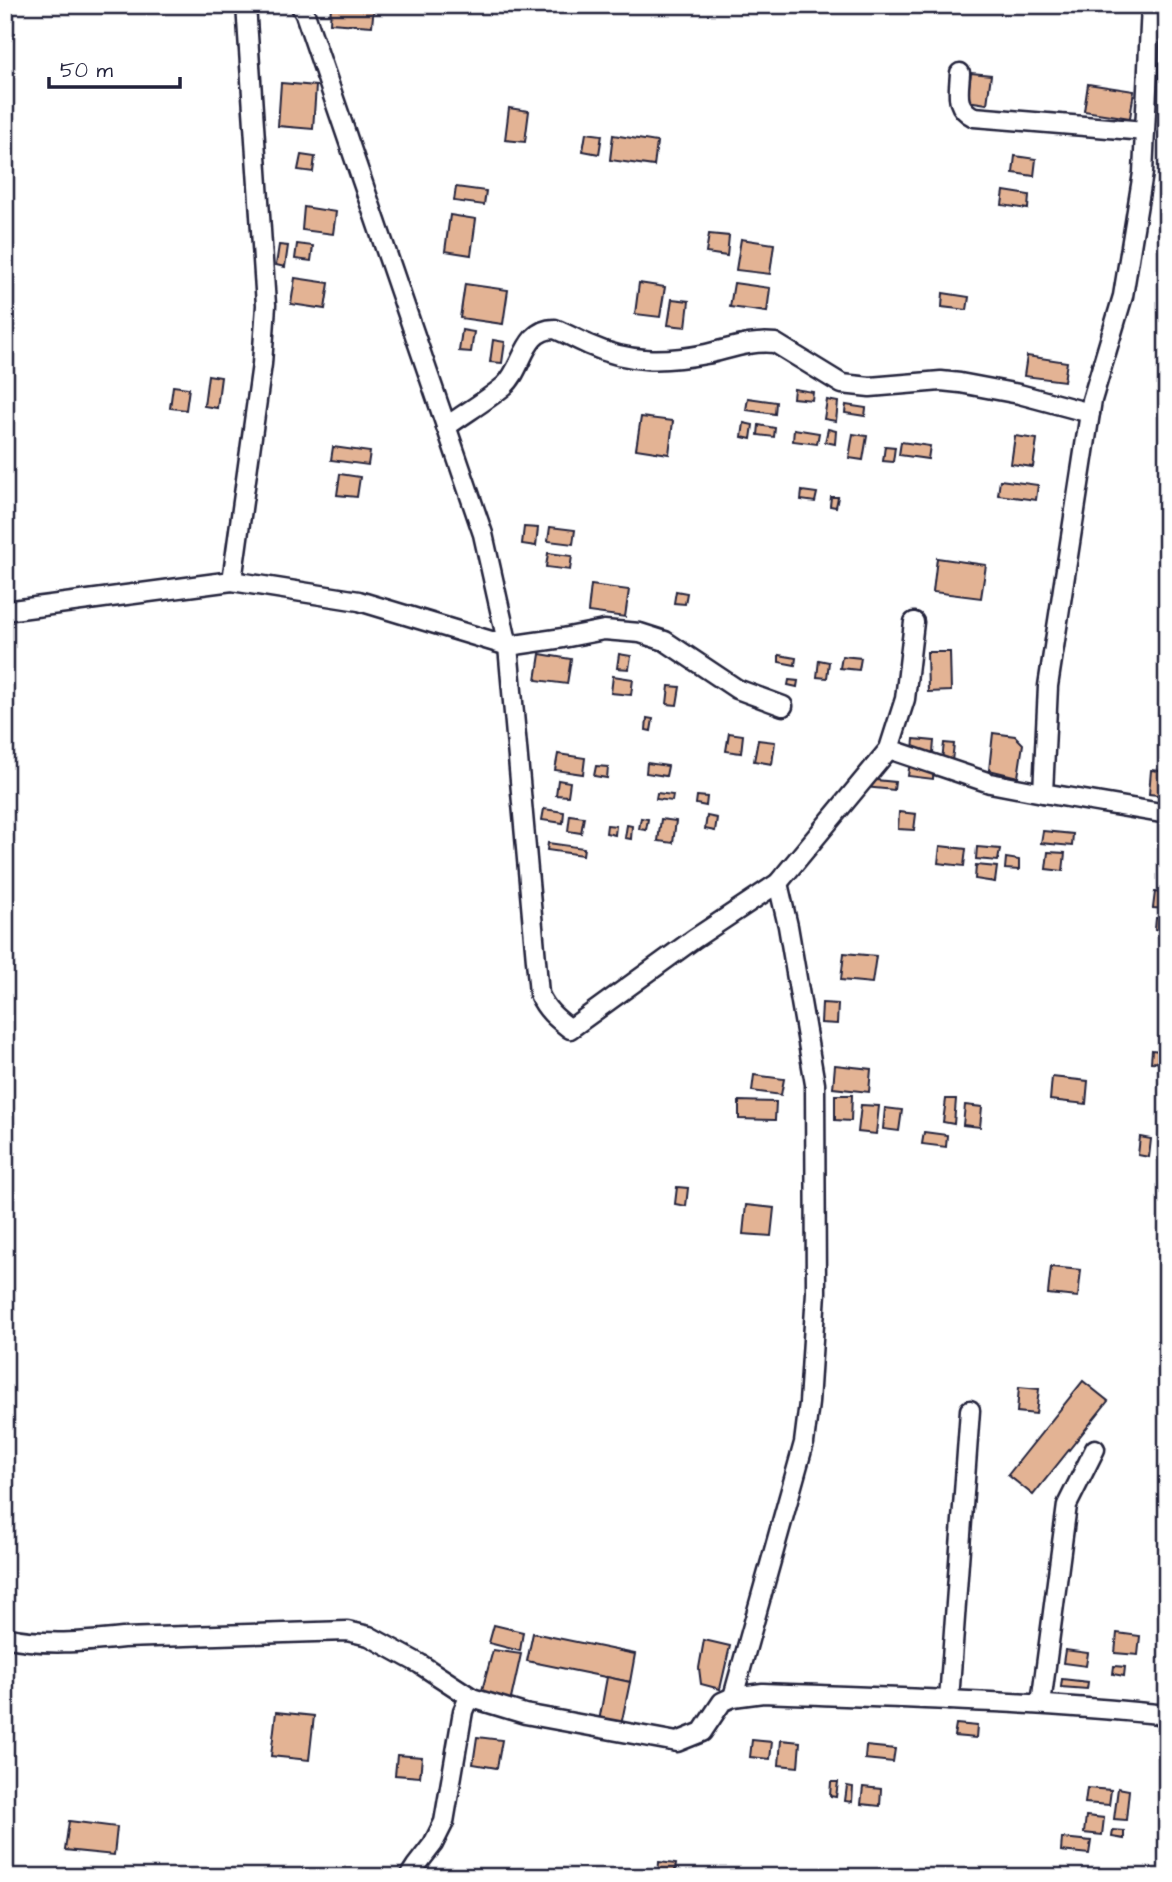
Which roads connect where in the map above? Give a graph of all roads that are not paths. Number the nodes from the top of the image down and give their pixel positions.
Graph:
1 (246, 5) edge
2 (300, 5) edge
3 (1151, 5) edge
4 (960, 73) dead end
5 (1145, 131) junction
6 (1090, 413) junction
7 (446, 427) junction
8 (232, 581) junction
9 (5, 611) edge
10 (914, 622) dead end
11 (508, 646) junction
12 (783, 706) dead end
13 (889, 748) junction
14 (1043, 793) junction
15 (1167, 814) edge
16 (778, 883) junction
17 (971, 1410) dead end
18 (1095, 1449) dead end
19 (5, 1637) edge
20 (733, 1697) junction
21 (472, 1698) junction
22 (949, 1700) junction
23 (1041, 1704) junction
24 (1167, 1715) edge
25 (409, 1877) edge

1 - 8 street
2 - 7 street
3 - 5 street
4 - 5 street
5 - 6 street
6 - 7 street
6 - 14 street
7 - 11 street
8 - 9 street
8 - 11 street
10 - 13 street
11 - 12 street
11 - 16 street
13 - 14 street
13 - 16 street
14 - 15 street
16 - 20 street
17 - 22 street
18 - 23 street
19 - 21 street
20 - 21 street
20 - 22 street
21 - 25 street
22 - 23 street
23 - 24 street

